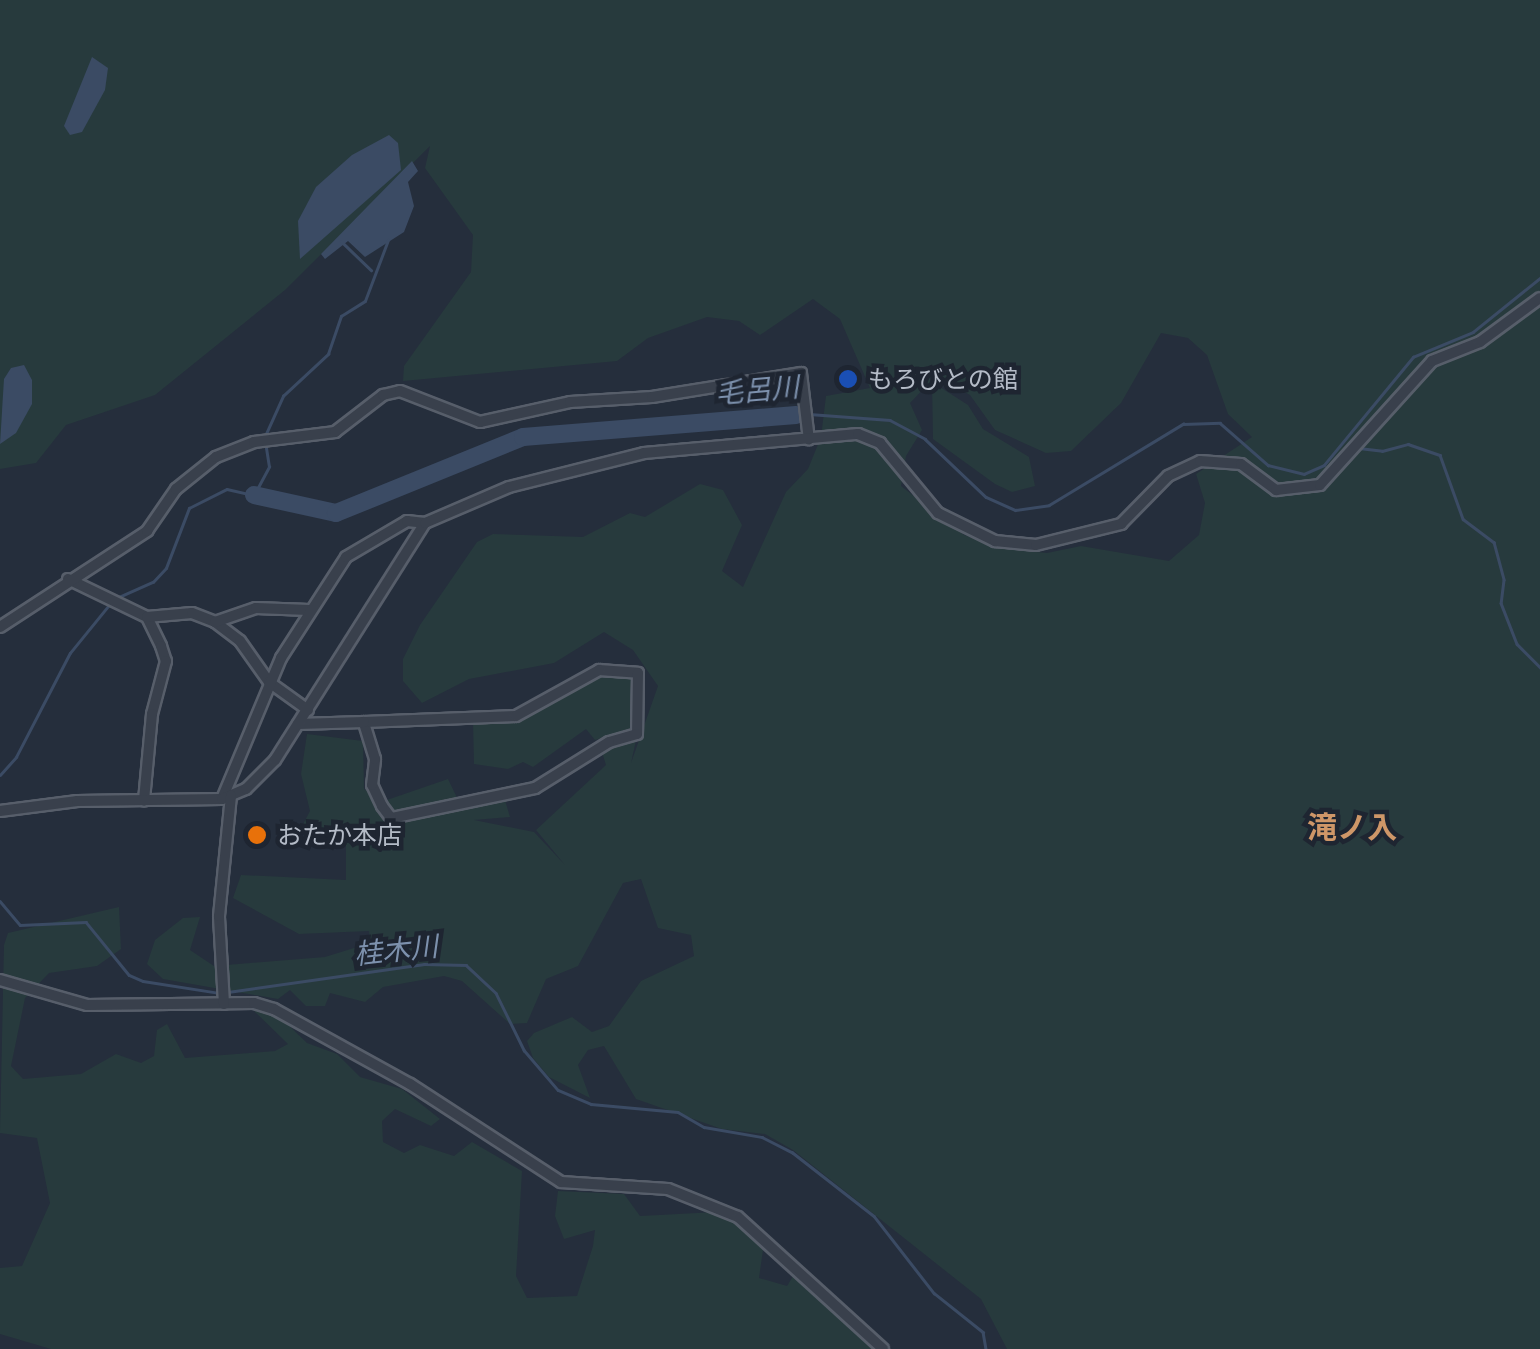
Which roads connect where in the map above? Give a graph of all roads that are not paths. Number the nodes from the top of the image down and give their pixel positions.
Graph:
1 (1540, 298) edge
2 (809, 437) junction
3 (424, 523) junction
4 (68, 578) junction
5 (309, 610) junction
6 (147, 618) junction
7 (215, 622) junction
8 (0, 627) edge
9 (270, 682) junction
10 (308, 710) junction
11 (364, 722) junction
12 (298, 724) junction
13 (227, 798) junction
14 (144, 802) junction
15 (0, 811) edge
16 (0, 980) edge
17 (224, 1002) junction
18 (883, 1349) edge

1 - 2 street
2 - 3 street
2 - 4 street
3 - 5 street
3 - 10 street
4 - 6 street
4 - 8 street
5 - 7 street
5 - 9 street
6 - 7 street
6 - 14 street
7 - 9 street
9 - 10 street
9 - 13 street
10 - 12 street
11 - 11 street
11 - 12 street
12 - 13 street
13 - 14 street
13 - 17 street
14 - 15 street
16 - 17 street
17 - 18 street

